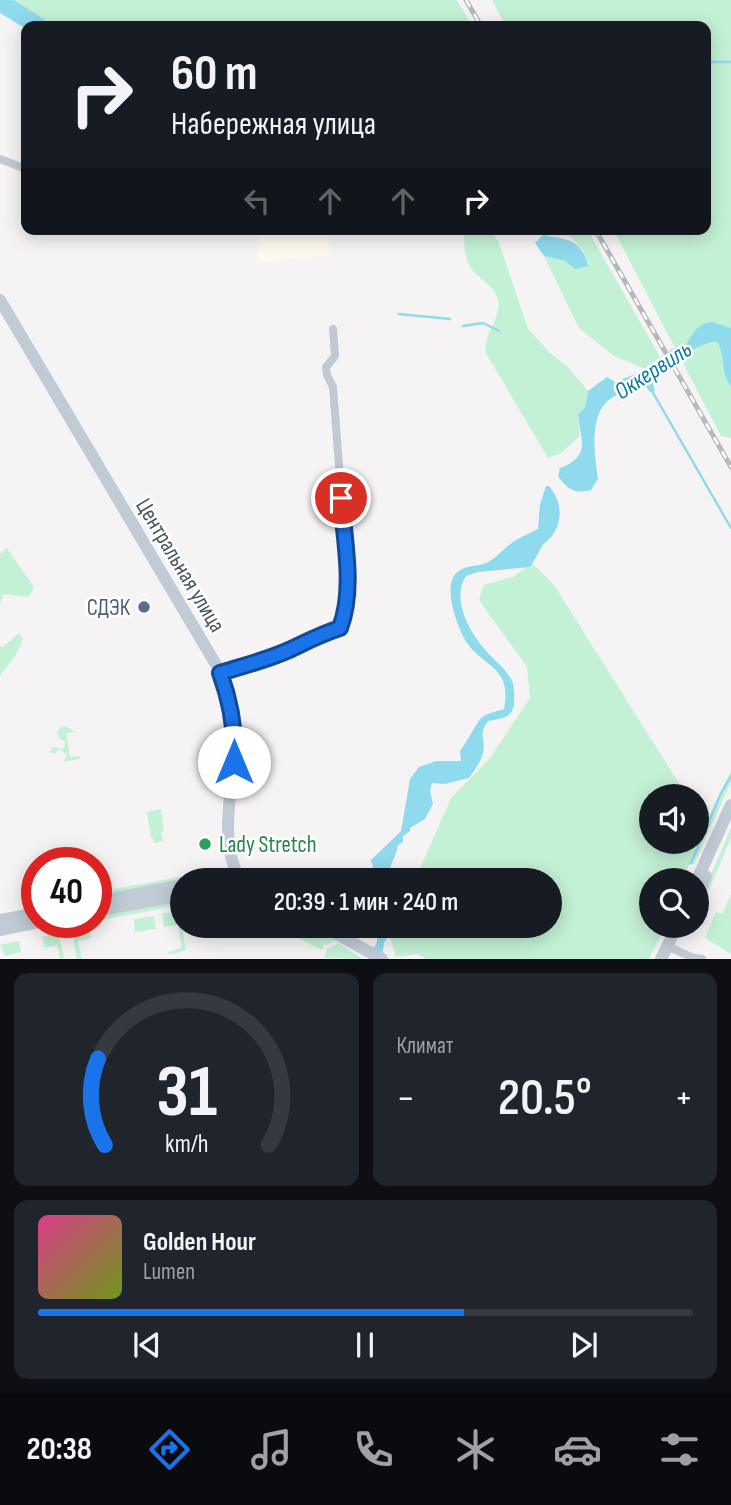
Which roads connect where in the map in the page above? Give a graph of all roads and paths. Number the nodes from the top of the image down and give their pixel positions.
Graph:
1 (0, 159) edge
2 (21, 167) edge
3 (0, 300) edge
4 (333, 329) dead end
5 (220, 673) junction
6 (731, 804) edge
7 (731, 821) edge
8 (229, 859) junction
9 (222, 868) edge
10 (233, 868) edge
11 (702, 868) edge
12 (709, 869) edge
13 (170, 887) edge
14 (170, 897) edge
15 (112, 899) edge
16 (112, 908) edge
17 (21, 916) edge
18 (0, 920) edge
19 (21, 926) edge
20 (0, 930) edge
21 (345, 938) edge
22 (670, 951) edge
23 (691, 957) edge
24 (382, 959) edge
25 (660, 959) edge
26 (702, 959) edge

1 - 2 street
3 - 5 street, Центральная улица
4 - 5 street
5 - 8 street, Центральная улица
6 - 11 street
7 - 12 street
8 - 9 street
8 - 10 street, Центральная улица
13 - 15 street
14 - 16 street
17 - 18 street
19 - 20 street
21 - 24 street
22 - 23 street
22 - 25 street
23 - 26 street

